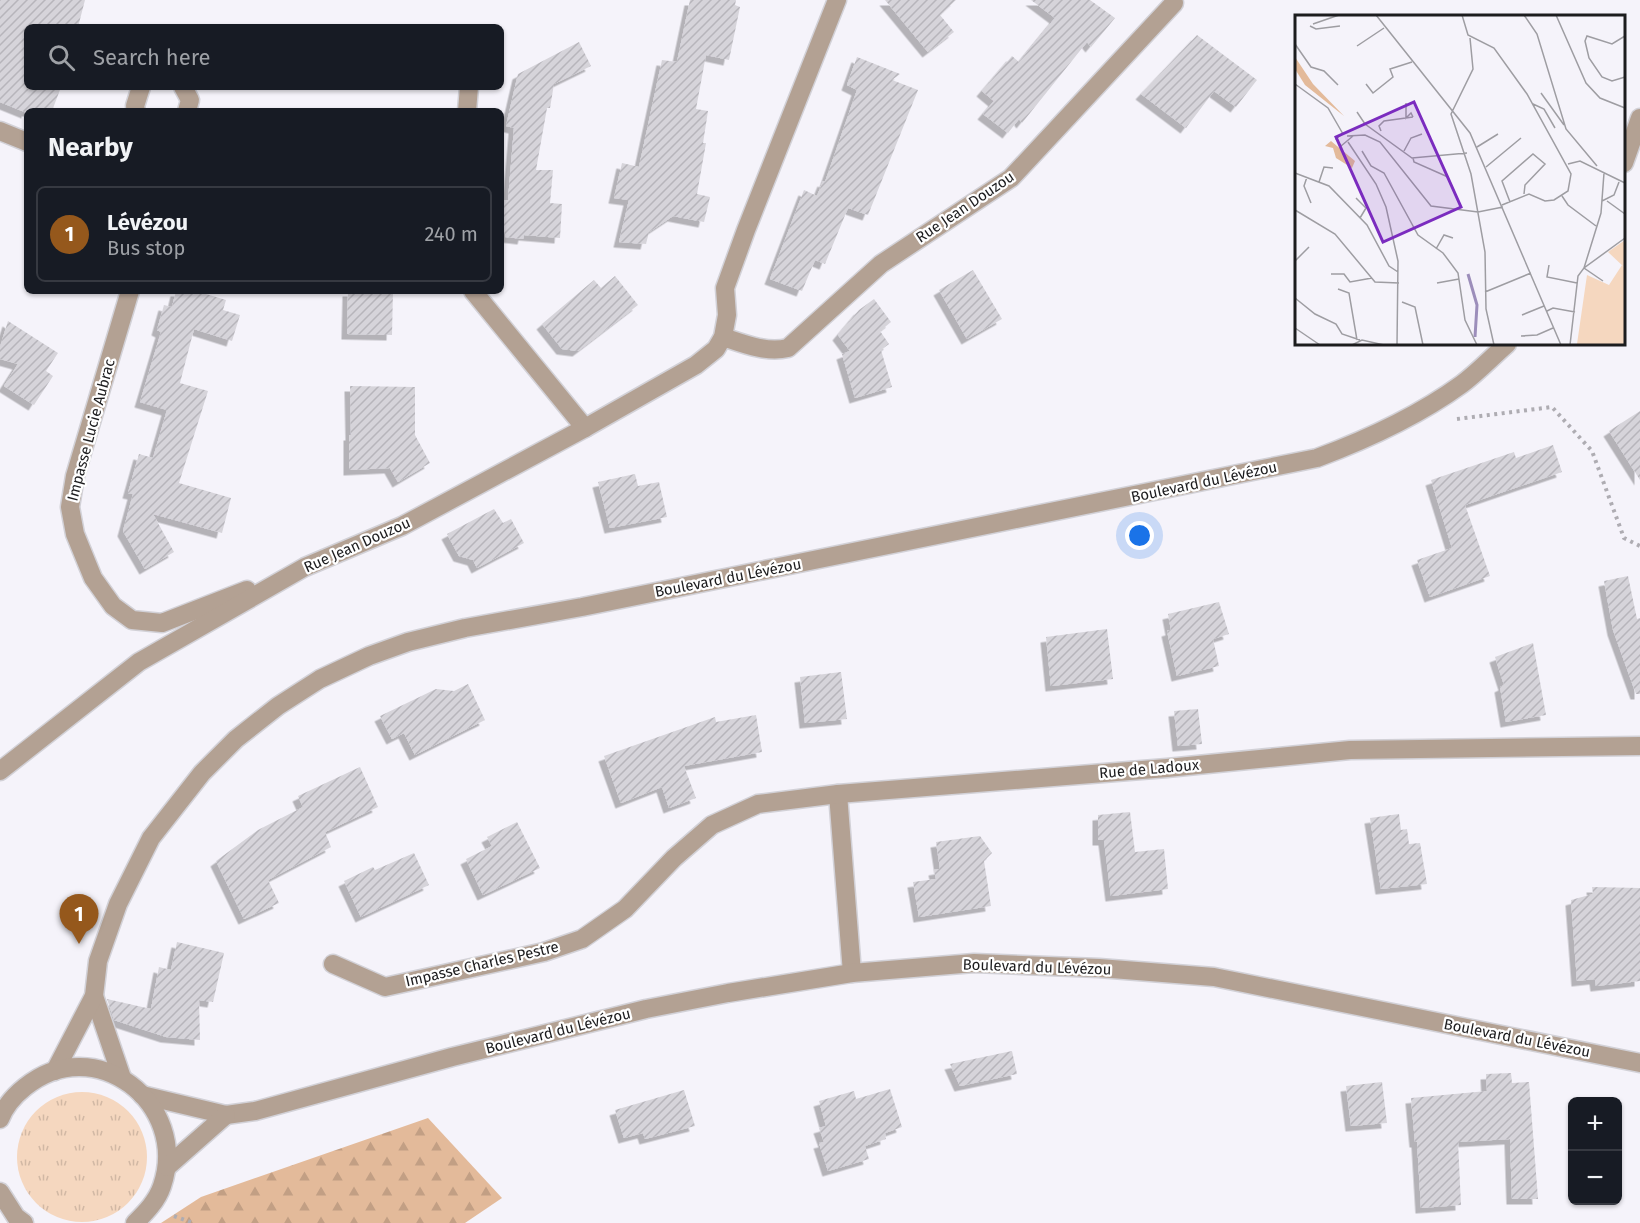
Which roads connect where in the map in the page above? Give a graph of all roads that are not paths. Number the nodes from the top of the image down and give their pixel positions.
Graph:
1 (837, 0) edge
2 (1174, 3) dead end
3 (140, 90) edge
4 (185, 90) edge
5 (469, 90) edge
6 (135, 108) edge
7 (188, 108) edge
8 (467, 108) edge
9 (1640, 118) edge
10 (0, 131) edge
11 (24, 141) edge
12 (1625, 158) edge
13 (129, 294) edge
14 (475, 294) edge
15 (723, 337) junction
16 (1506, 345) edge
17 (585, 428) junction
18 (305, 567) junction
19 (1640, 746) edge
20 (0, 771) edge
21 (838, 794) junction
22 (333, 964) dead end
23 (852, 973) junction
24 (94, 996) junction
25 (1640, 1063) edge
26 (55, 1071) junction
27 (122, 1078) junction
28 (142, 1095) junction
29 (1, 1114) edge
30 (226, 1115) junction
31 (167, 1167) junction
32 (0, 1192) edge
33 (24, 1223) edge
34 (135, 1223) edge

1 - 15 street
2 - 15 street, Rue Jean Douzou
3 - 6 street
4 - 7 street
5 - 8 street
9 - 12 street
10 - 11 street
13 - 18 street, Impasse Lucie Aubrac
14 - 17 street
15 - 17 street, Rue Jean Douzou
16 - 24 street, Boulevard du Lévézou
17 - 18 street, Rue Jean Douzou
18 - 20 street, Rue Jean Douzou
19 - 21 street, Rue de Ladoux
21 - 22 street, Impasse Charles Pestre
21 - 23 street
23 - 25 street, Boulevard du Lévézou
23 - 30 street, Boulevard du Lévézou
24 - 26 street, Boulevard du Lévézou
24 - 27 street, Boulevard du Lévézou
26 - 27 street
26 - 29 street
27 - 28 street
28 - 30 street, Boulevard du Lévézou
28 - 31 street
30 - 31 street
31 - 34 street
32 - 33 street

